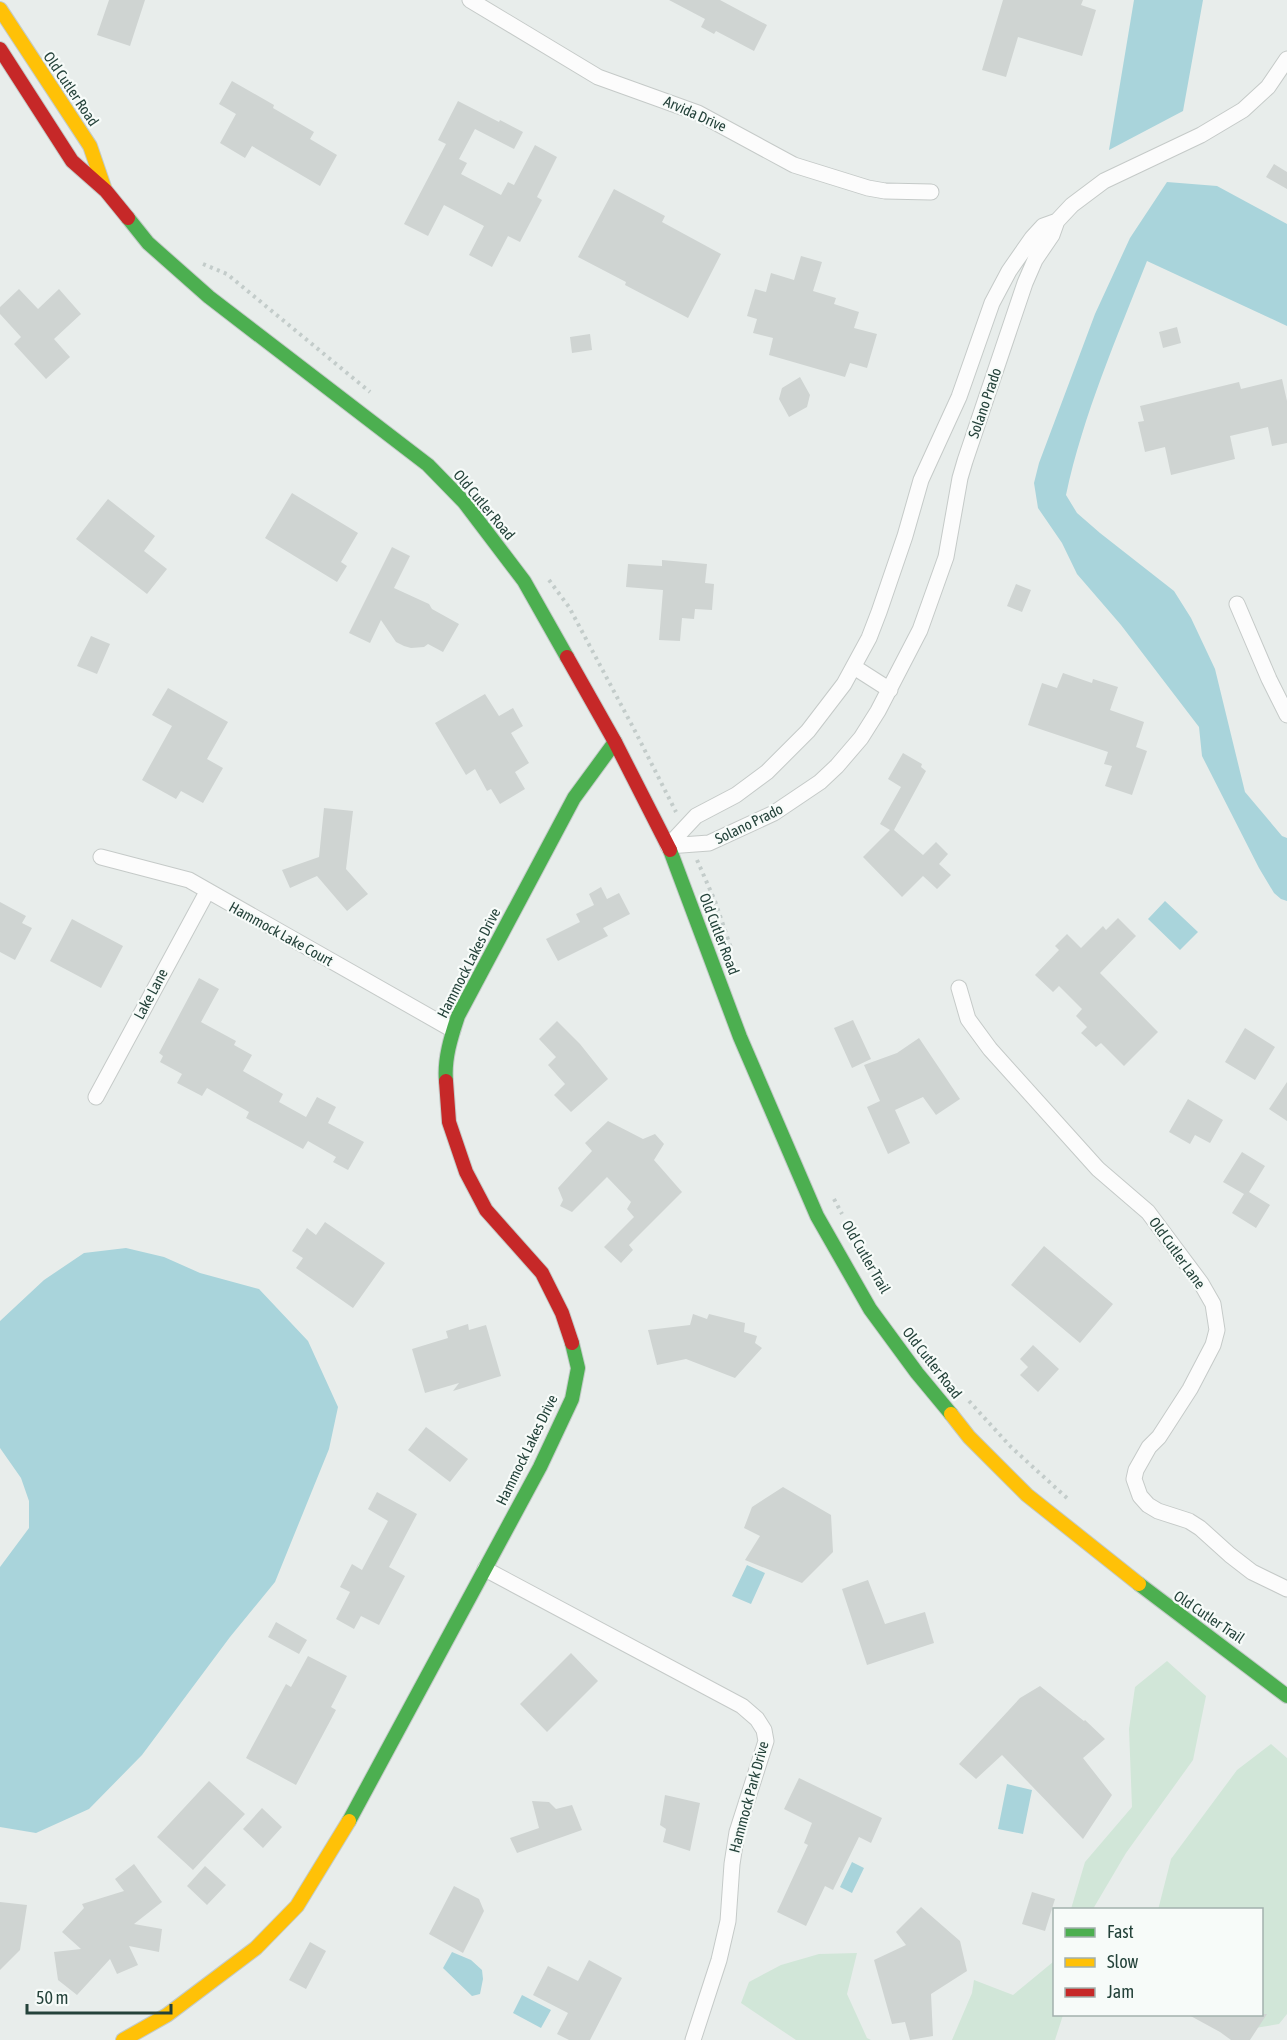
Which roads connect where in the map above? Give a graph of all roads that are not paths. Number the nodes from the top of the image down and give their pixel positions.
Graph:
1 (471, 0) edge
2 (0, 9) edge
3 (0, 49) edge
4 (1287, 59) edge
5 (5, 65) edge
6 (106, 191) junction
7 (931, 192) dead end
8 (1057, 221) junction
9 (992, 303) junction
10 (1015, 313) junction
11 (951, 415) junction
12 (977, 426) junction
13 (1237, 604) dead end
14 (854, 667) junction
15 (890, 690) junction
16 (1287, 715) edge
17 (615, 742) junction
18 (668, 846) junction
19 (101, 857) dead end
20 (207, 892) junction
21 (959, 988) dead end
22 (453, 1030) junction
23 (96, 1097) dead end
24 (485, 1569) junction
25 (1287, 1589) edge
26 (1287, 1696) edge
27 (123, 2040) edge
28 (693, 2040) edge

1 - 7 street, Arvida Drive
2 - 6 main road, Old Cutler Road
3 - 5 main road, Old Cutler Road
4 - 8 street, Solano Prado
5 - 6 main road, Old Cutler Road
6 - 17 main road, Old Cutler Road
8 - 9 street, Solano Prado
8 - 10 street, Solano Prado
9 - 10 street
9 - 11 street, Solano Prado
10 - 12 street, Solano Prado
11 - 12 street
11 - 14 street, Solano Prado
12 - 15 street, Solano Prado
13 - 16 street
14 - 15 street
14 - 18 street, Solano Prado
15 - 18 street, Solano Prado
17 - 18 main road, Old Cutler Road
17 - 22 main road, Hammock Lakes Drive
18 - 26 main road, Old Cutler Road
19 - 20 street, Hammock Lake Court
20 - 22 street, Hammock Lake Court
20 - 23 street, Lake Lane
21 - 25 street, Old Cutler Lane
22 - 24 main road, Hammock Lakes Drive
24 - 27 main road, Hammock Lakes Drive
24 - 28 street, Hammock Park Drive

